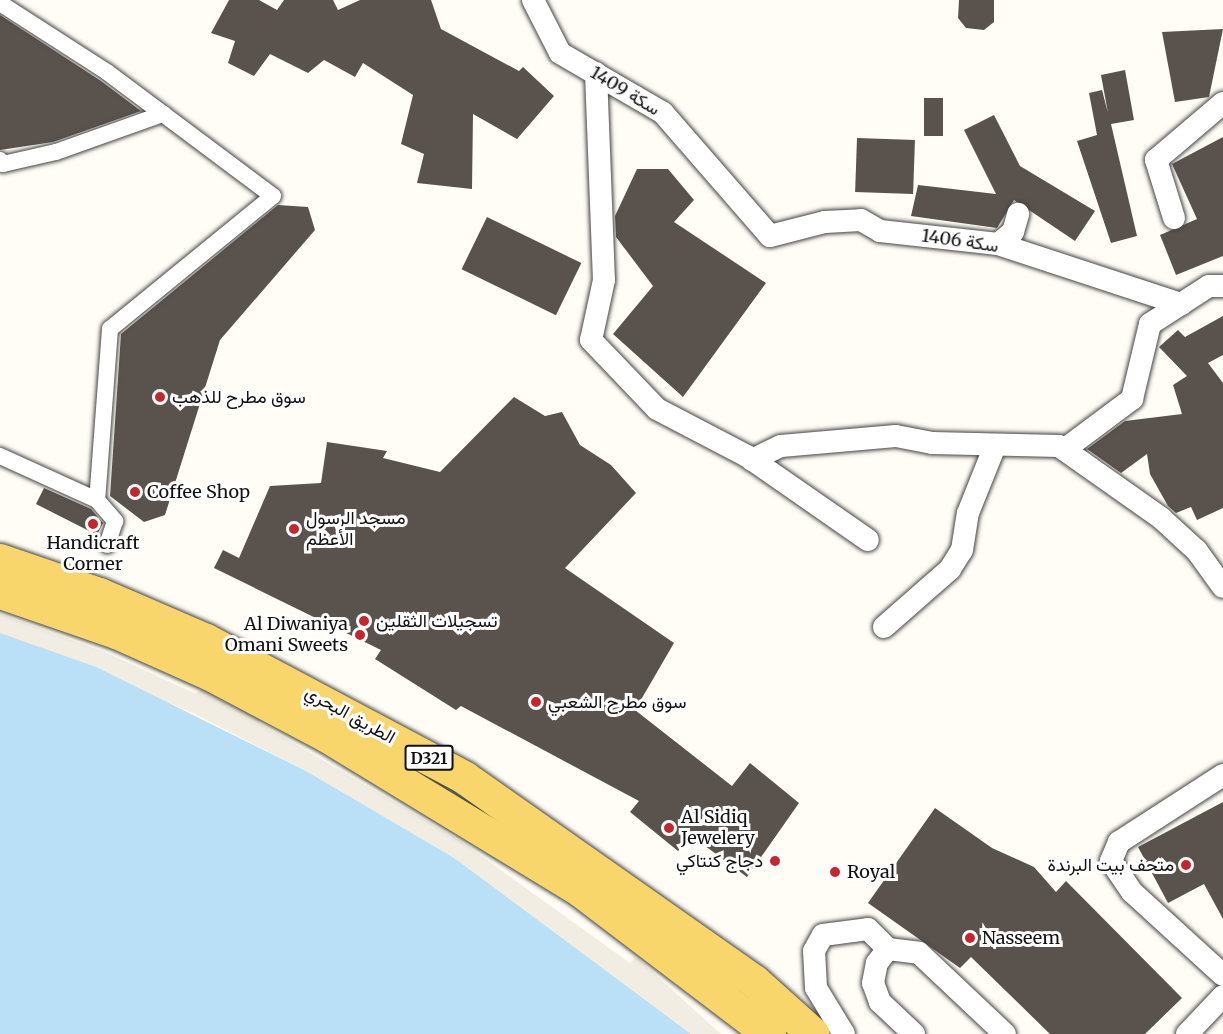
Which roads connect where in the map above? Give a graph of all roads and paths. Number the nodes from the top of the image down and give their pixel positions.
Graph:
1 (534, 0) edge
2 (0, 3) edge
3 (596, 73) junction
4 (1223, 103) edge
5 (163, 114) junction
6 (0, 159) edge
7 (1018, 214) dead end
8 (1174, 218) dead end
9 (770, 236) joint
10 (998, 244) junction
11 (1223, 286) edge
12 (1182, 304) junction
13 (995, 446) junction
14 (1065, 449) junction
15 (0, 456) edge
16 (752, 460) junction
17 (97, 500) junction
18 (868, 540) dead end
19 (107, 545) dead end
20 (1213, 556) edge
21 (0, 560) edge
22 (1223, 587) edge
23 (0, 592) edge
24 (884, 627) dead end
25 (1223, 775) edge
26 (888, 949) junction
27 (1223, 975) edge
28 (1223, 996) edge
29 (769, 1034) edge
30 (813, 1034) edge
31 (844, 1034) edge
32 (914, 1034) edge
33 (1005, 1034) edge
34 (1187, 1034) edge

1 - 3 street, 1409 سكة
2 - 5 street
3 - 9 street, 1409 سكة
3 - 16 street
4 - 8 street
5 - 6 street
5 - 17 street
7 - 10 street
9 - 10 street, 1406 سكة
10 - 12 street, 1406 سكة
11 - 12 street
12 - 14 street
13 - 14 street
13 - 16 street
13 - 24 street
14 - 20 street
15 - 17 street
16 - 18 street
17 - 19 street
20 - 22 street
21 - 30 main road, الطريق البحري / D321
23 - 29 main road, الطريق البحري / D321
25 - 27 street
26 - 31 street
26 - 32 street
26 - 33 street
28 - 34 street

